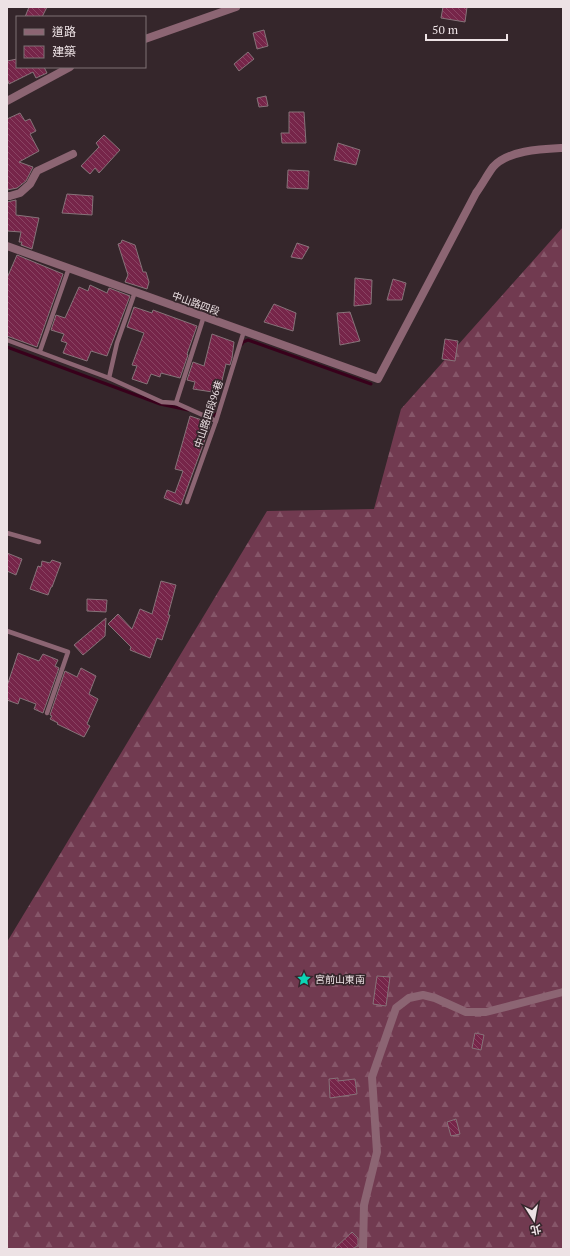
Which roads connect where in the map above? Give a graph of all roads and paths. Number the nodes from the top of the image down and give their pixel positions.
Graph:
1 (236, 7) edge
2 (146, 39) edge
3 (68, 68) edge
4 (7, 101) edge
5 (563, 148) edge
6 (73, 154) dead end
7 (7, 196) edge
8 (8, 248) edge
9 (69, 268) junction
10 (135, 292) junction
11 (204, 316) junction
12 (244, 331) junction
13 (7, 340) edge
14 (40, 351) junction
15 (109, 378) junction
16 (176, 403) junction
17 (216, 421) junction
18 (187, 502) dead end
19 (7, 533) edge
20 (39, 542) dead end
21 (7, 631) edge
22 (47, 713) dead end
23 (563, 992) edge
24 (363, 1249) edge

1 - 2 street
3 - 4 street
5 - 12 street, 中山路四段
6 - 7 street
8 - 9 street, 中山路四段
9 - 10 street, 中山路四段
9 - 14 lane
10 - 11 street, 中山路四段
10 - 15 lane
11 - 12 street, 中山路四段
11 - 16 lane
12 - 17 lane, 中山路四段96巷
13 - 14 lane
14 - 15 lane
15 - 16 lane
16 - 17 lane
17 - 18 lane, 中山路四段96巷
19 - 20 lane
21 - 22 lane
23 - 24 street

